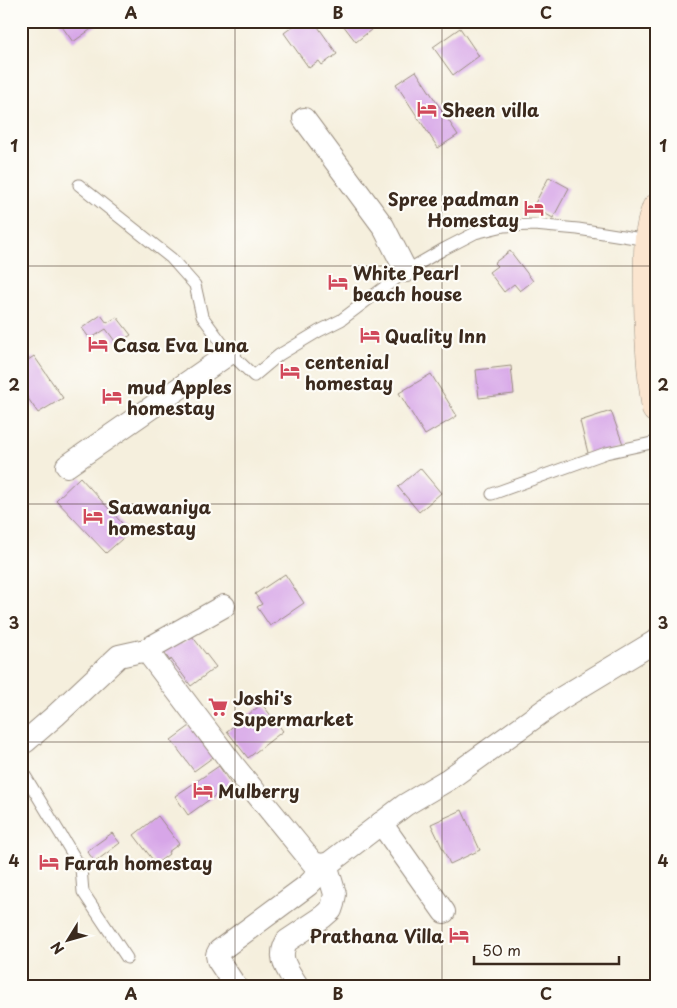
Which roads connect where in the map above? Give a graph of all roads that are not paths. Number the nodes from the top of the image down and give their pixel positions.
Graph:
1 (304, 119) dead end
2 (79, 185) dead end
3 (656, 208) edge
4 (648, 240) junction
5 (406, 271) junction
6 (230, 353) junction
7 (656, 409) edge
8 (656, 442) edge
9 (67, 466) dead end
10 (492, 494) dead end
11 (224, 606) dead end
12 (656, 641) edge
13 (146, 650) junction
14 (21, 742) edge
15 (21, 769) edge
16 (380, 823) junction
17 (324, 865) junction
18 (444, 912) dead end
19 (126, 958) dead end
20 (236, 987) edge
21 (298, 987) edge

1 - 5 street
2 - 6 lane
3 - 4 main road
4 - 5 lane
4 - 7 main road
5 - 6 lane
6 - 9 street
8 - 10 lane
11 - 13 street
12 - 16 street
13 - 14 street
13 - 17 street
15 - 19 lane
16 - 17 street
16 - 18 street
17 - 20 street
17 - 21 street

